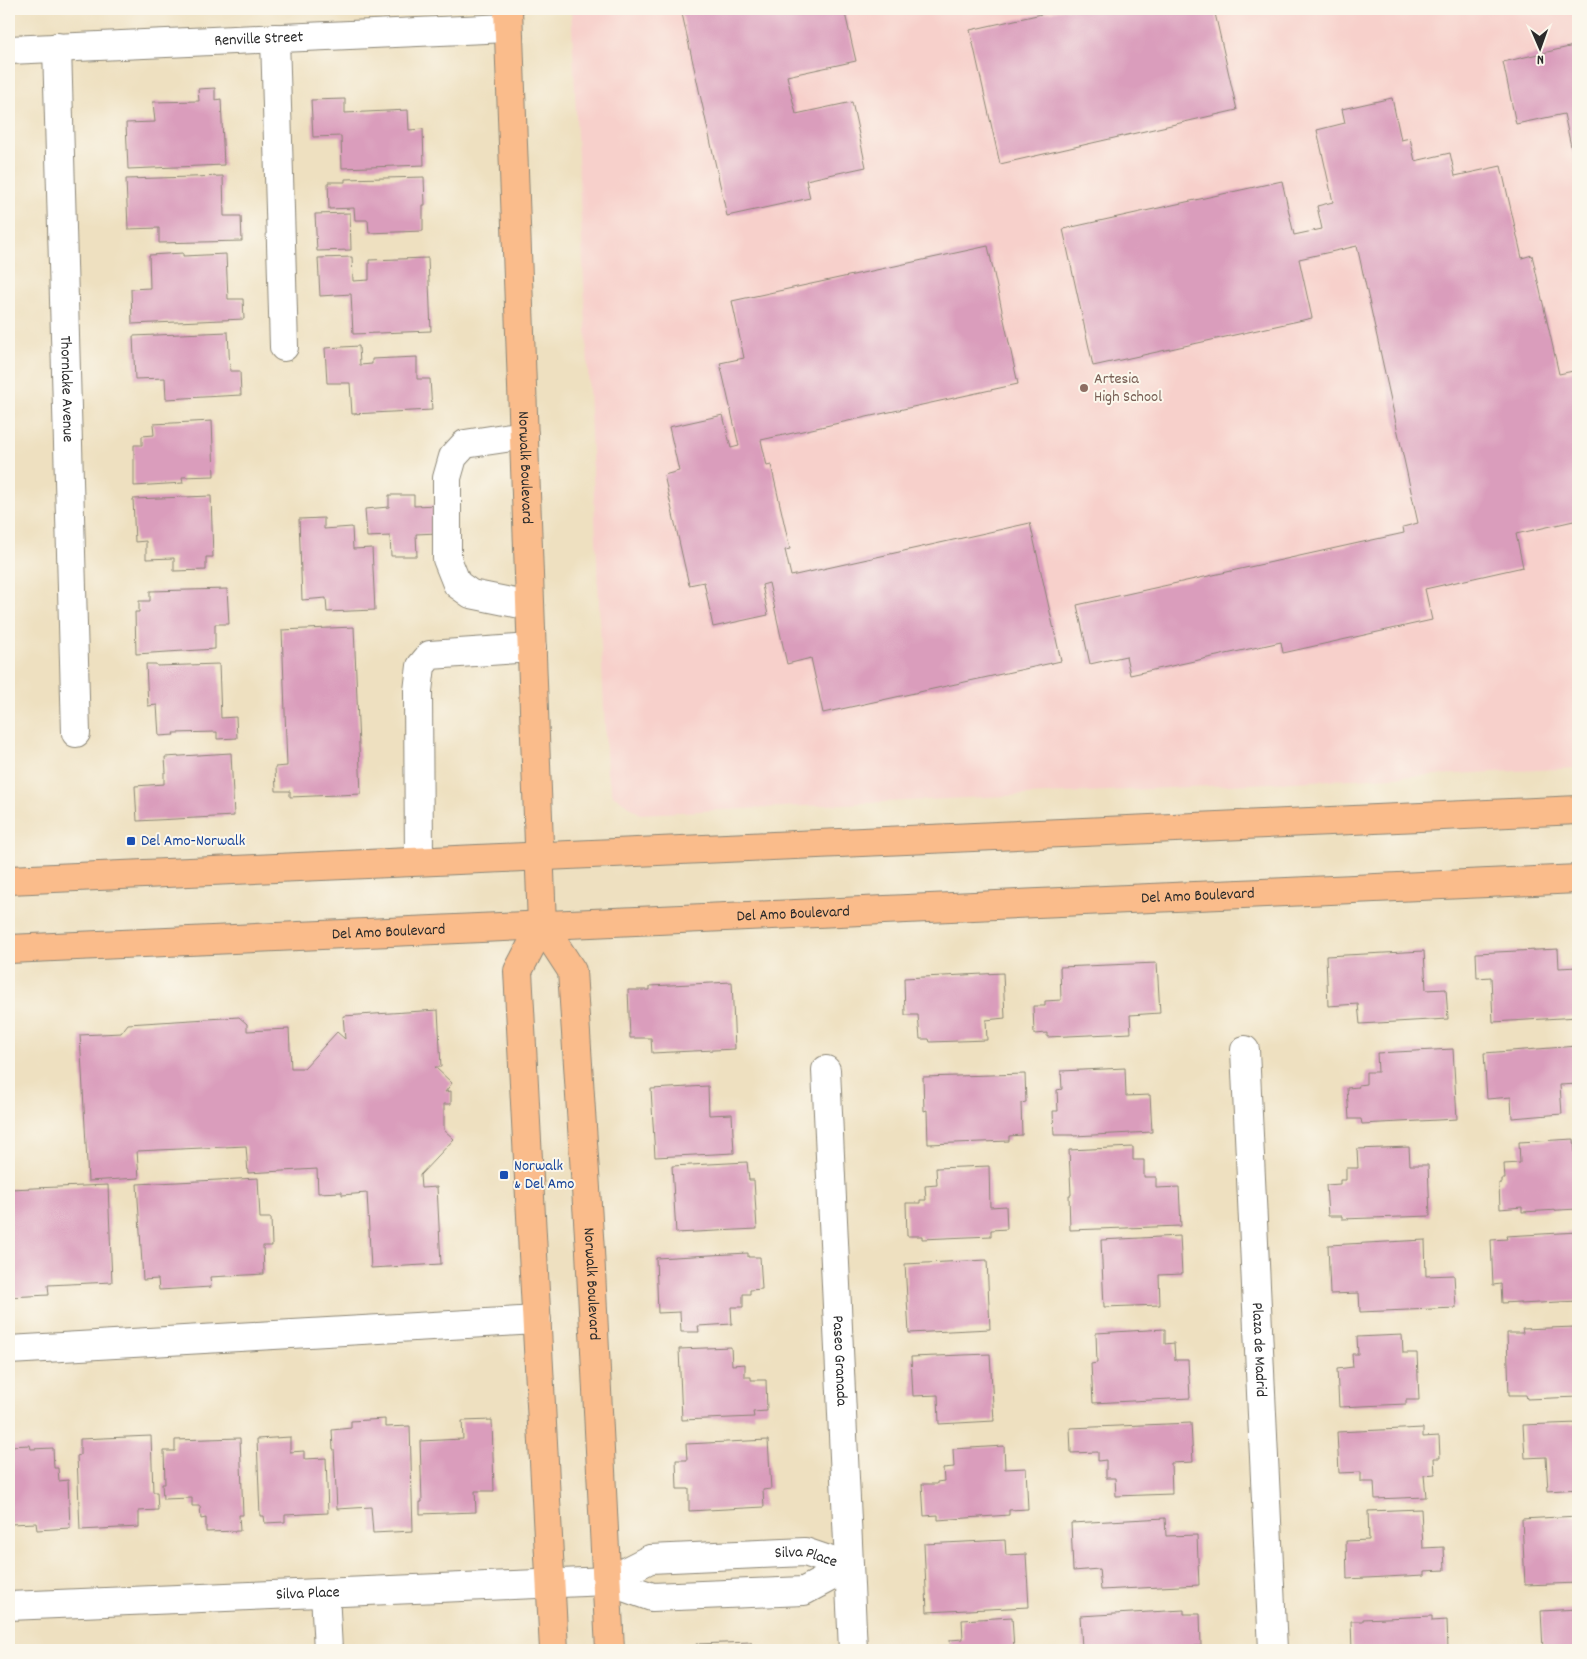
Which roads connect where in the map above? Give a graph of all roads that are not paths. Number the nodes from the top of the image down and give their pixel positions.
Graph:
1 (508, 18) edge
2 (275, 38) junction
3 (57, 47) junction
4 (9, 50) edge
5 (284, 346) dead end
6 (524, 435) junction
7 (530, 606) junction
8 (532, 648) junction
9 (76, 732) dead end
10 (1578, 810) edge
11 (540, 857) junction
12 (420, 861) junction
13 (1578, 879) edge
14 (9, 880) edge
15 (542, 925) junction
16 (9, 949) edge
17 (1245, 1050) dead end
18 (826, 1070) dead end
19 (537, 1320) junction
20 (9, 1350) edge
21 (849, 1567) junction
22 (607, 1581) junction
23 (550, 1583) junction
24 (325, 1593) junction
25 (9, 1606) edge
26 (328, 1650) edge
27 (554, 1650) edge
28 (610, 1650) edge
29 (853, 1650) edge
30 (1273, 1650) edge

1 - 2 street, Renville Street
1 - 6 main road, Norwalk Boulevard
2 - 3 street, Renville Street
2 - 5 street
3 - 4 street, Renville Street
3 - 9 street, Thornlake Avenue
6 - 7 main road, Norwalk Boulevard
6 - 7 street
7 - 8 main road, Norwalk Boulevard
8 - 11 main road, Norwalk Boulevard
8 - 12 street
10 - 11 main road
11 - 12 main road
11 - 15 main road, Norwalk Boulevard
12 - 14 main road
13 - 15 main road, Del Amo Boulevard
15 - 16 main road, Del Amo Boulevard
15 - 19 main road, Norwalk Boulevard
15 - 22 main road, Norwalk Boulevard
17 - 30 street, Plaza de Madrid
18 - 21 street, Paseo Granada
19 - 20 street
19 - 23 main road, Norwalk Boulevard
21 - 22 street, Silva Place
21 - 22 street, Silva Place
21 - 29 street, Paseo Granada
22 - 23 street, Silva Place
22 - 28 main road, Norwalk Boulevard
23 - 24 street, Silva Place
23 - 27 main road, Norwalk Boulevard
24 - 25 street, Silva Place
24 - 26 street

